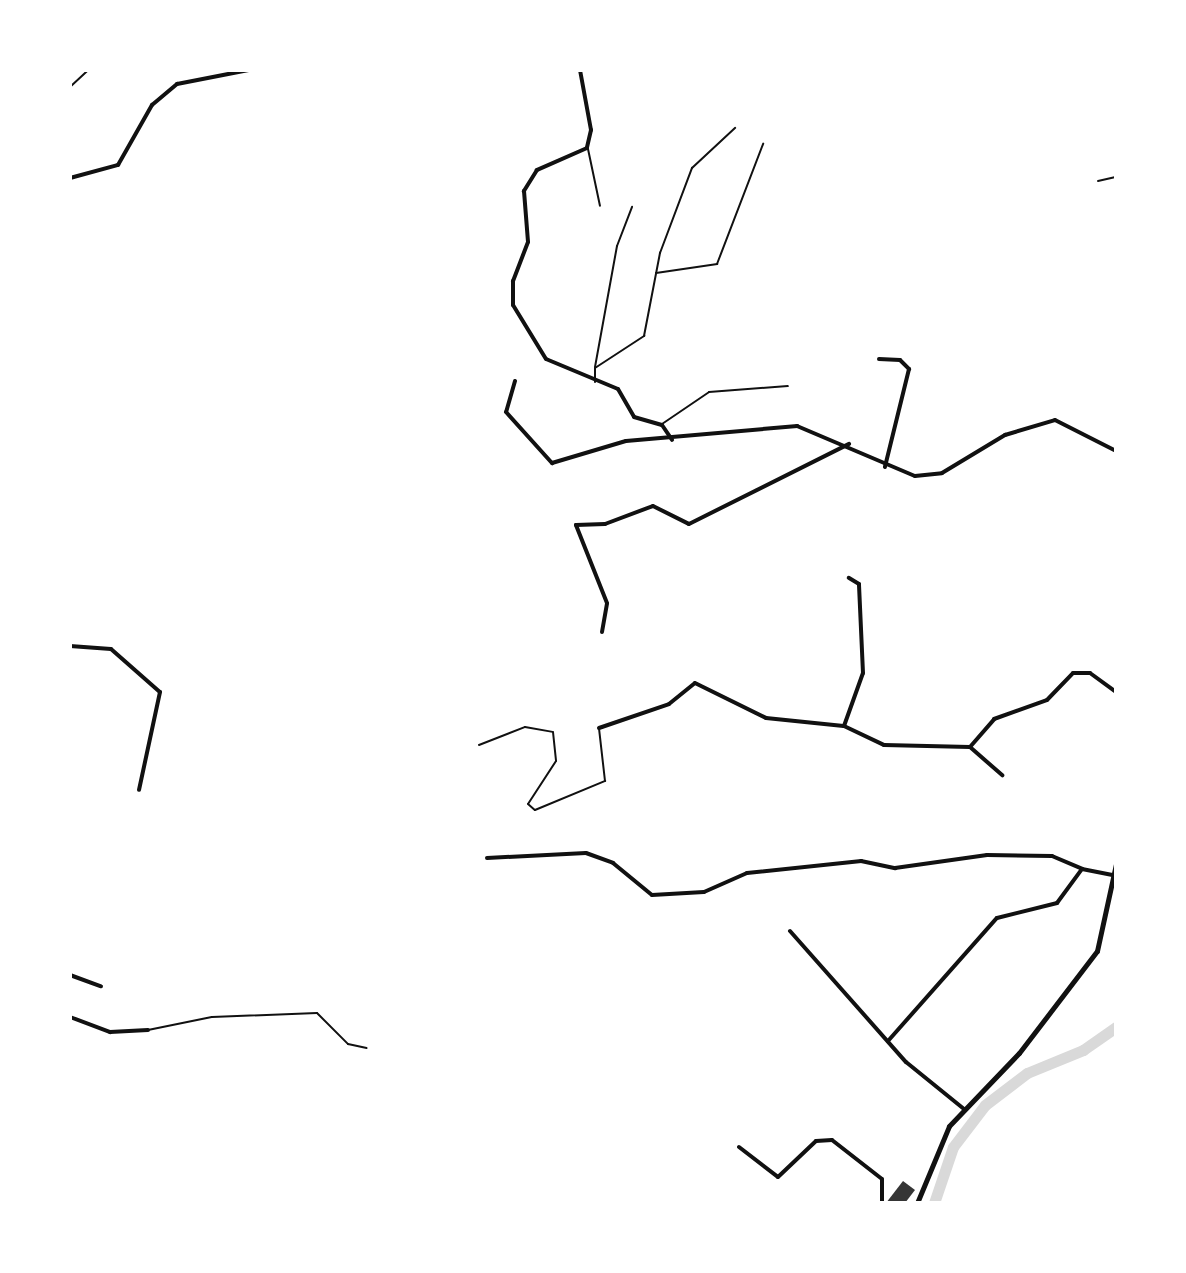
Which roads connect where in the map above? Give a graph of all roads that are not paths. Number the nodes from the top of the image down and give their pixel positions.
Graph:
1 (88, 70) edge
2 (249, 70) edge
3 (580, 70) edge
4 (70, 87) edge
5 (735, 128) dead end
6 (763, 144) dead end
7 (587, 148) junction
8 (1116, 177) edge
9 (70, 178) edge
10 (1098, 181) dead end
11 (600, 206) dead end
12 (632, 207) dead end
13 (655, 273) junction
14 (879, 359) dead end
15 (595, 368) junction
16 (515, 381) dead end
17 (595, 382) junction
18 (788, 386) dead end
19 (662, 425) junction
20 (672, 440) junction
21 (849, 444) junction
22 (1116, 451) edge
23 (885, 467) junction
24 (849, 578) dead end
25 (602, 632) dead end
26 (70, 646) edge
27 (1116, 692) edge
28 (844, 726) junction
29 (599, 728) joint
30 (479, 745) dead end
31 (970, 747) junction
32 (1002, 775) dead end
33 (139, 790) dead end
34 (487, 858) dead end
35 (1116, 864) edge
36 (1082, 869) junction
37 (1112, 875) junction
38 (790, 931) dead end
39 (70, 975) edge
40 (101, 986) dead end
41 (70, 1017) edge
42 (148, 1030) joint
43 (888, 1041) junction
44 (367, 1048) dead end
45 (964, 1109) junction
46 (739, 1147) dead end
47 (882, 1203) edge
48 (917, 1203) edge

1 - 4 lane
2 - 9 street
3 - 7 street
5 - 13 lane
6 - 13 lane
7 - 11 lane
7 - 17 street
8 - 10 lane
12 - 15 lane
13 - 15 lane
14 - 23 street
15 - 17 lane
16 - 20 street
17 - 19 street
18 - 19 lane
19 - 20 street
20 - 21 street
21 - 23 street
21 - 25 street
22 - 23 street
24 - 28 street
26 - 33 street
27 - 31 street
28 - 29 street
28 - 31 street
29 - 30 lane
31 - 32 street
34 - 36 street
35 - 37 street
36 - 37 street
36 - 43 street
37 - 45 street
38 - 43 street
39 - 40 street
41 - 42 street
42 - 44 lane
43 - 45 street
45 - 48 street
46 - 47 street

